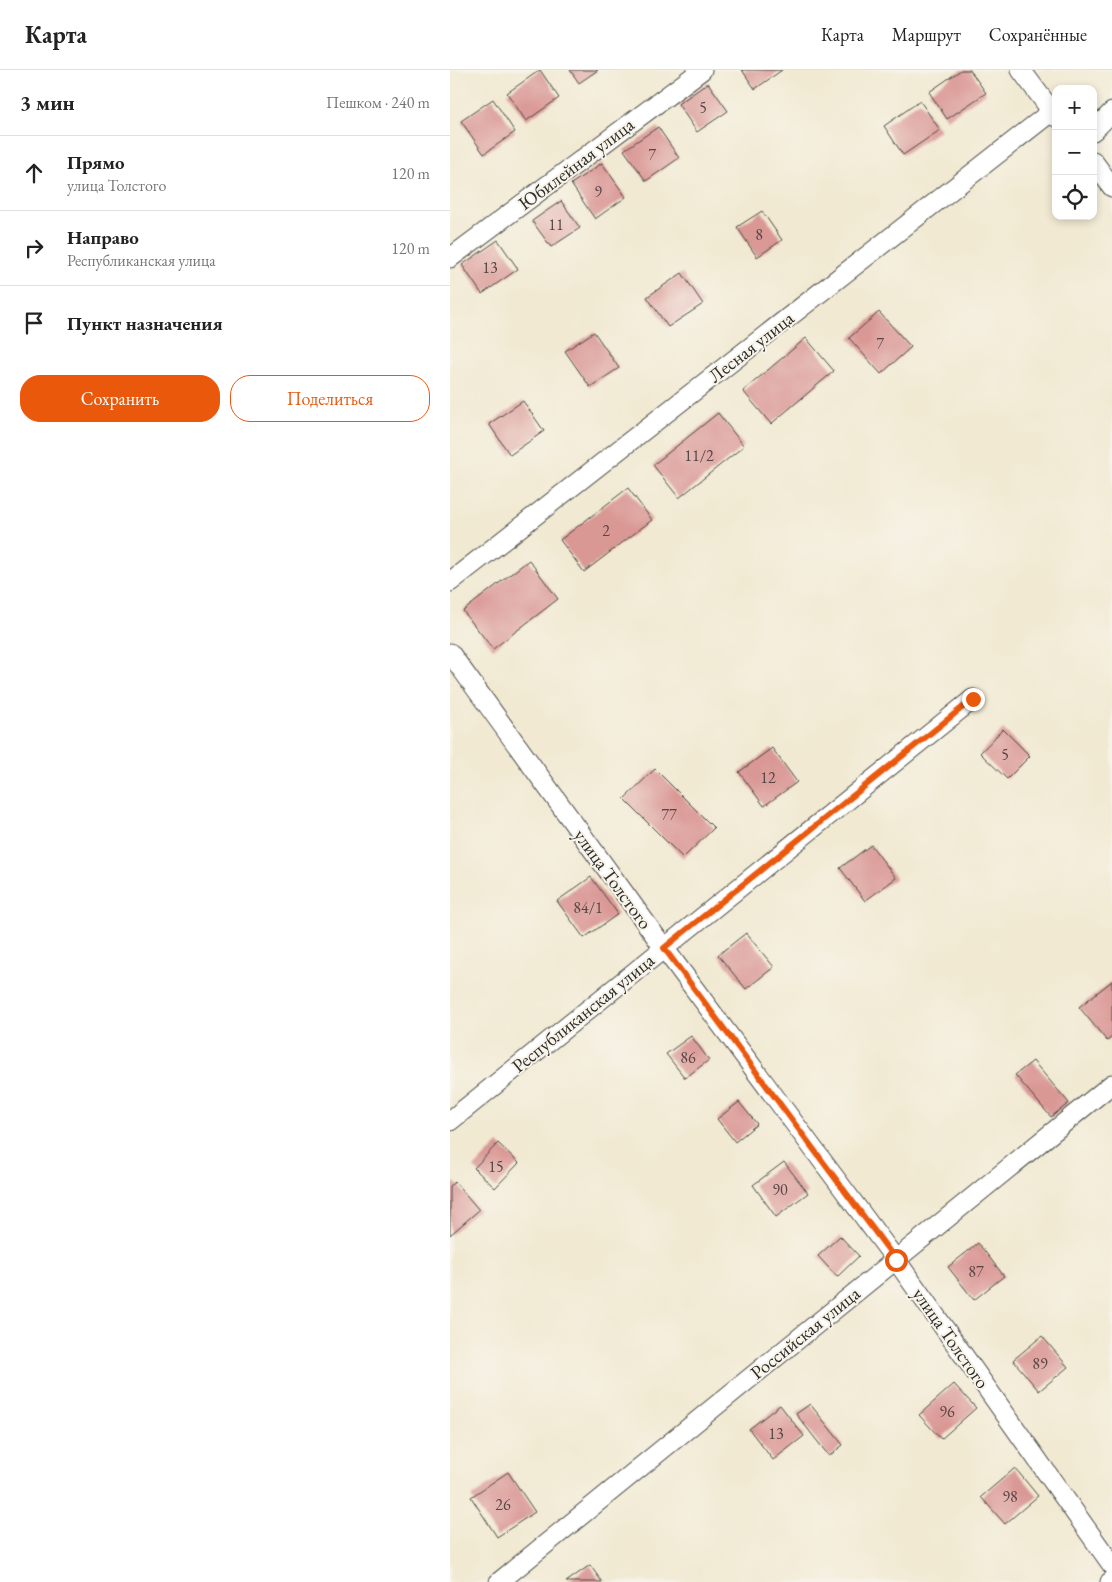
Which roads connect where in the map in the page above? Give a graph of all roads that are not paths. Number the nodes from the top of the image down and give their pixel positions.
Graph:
1 (702, 70) edge
2 (1021, 70) edge
3 (1052, 112) edge
4 (1112, 112) edge
5 (1052, 117) edge
6 (1094, 130) edge
7 (1097, 166) edge
8 (1112, 187) edge
9 (450, 258) edge
10 (450, 582) edge
11 (450, 653) edge
12 (973, 699) dead end
13 (664, 948) junction
14 (1112, 1084) edge
15 (450, 1120) edge
16 (896, 1260) junction
17 (1112, 1565) edge
18 (499, 1582) edge

1 - 9 street, Юбилейная улица
2 - 3 street
4 - 6 street
5 - 10 street, Лесная улица
7 - 8 street
11 - 13 street, улица Толстого
12 - 13 street, Республиканская улица
13 - 15 street, Республиканская улица
13 - 16 street, улица Толстого
14 - 16 street, Российская улица
16 - 17 street, улица Толстого
16 - 18 street, Российская улица

